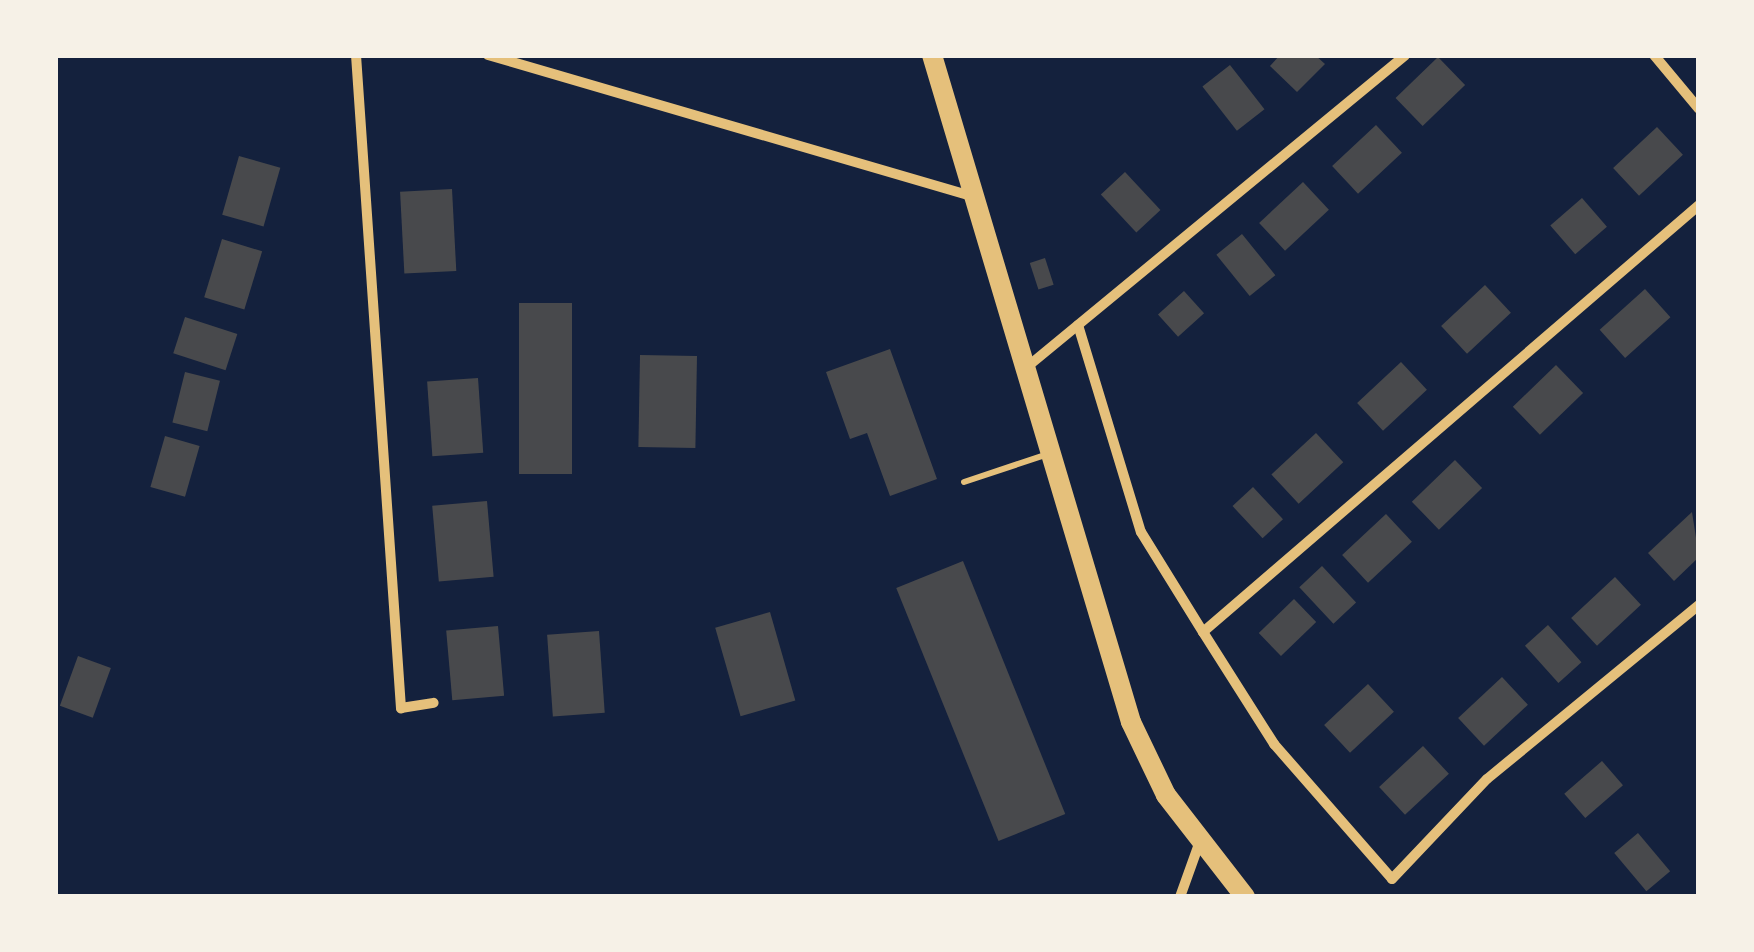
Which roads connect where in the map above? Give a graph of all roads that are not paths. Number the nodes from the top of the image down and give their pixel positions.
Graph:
1 (356, 55) edge
2 (488, 55) edge
3 (932, 55) edge
4 (1406, 55) edge
5 (1654, 55) edge
6 (1699, 109) edge
7 (974, 198) junction
8 (1699, 205) edge
9 (1078, 324) junction
10 (1022, 371) junction
11 (1048, 454) junction
12 (964, 482) dead end
13 (1699, 605) edge
14 (1203, 632) junction
15 (434, 704) dead end
16 (1201, 840) junction
17 (1180, 897) edge
18 (1246, 897) edge

1 - 15 street
2 - 7 street
3 - 7 main road
4 - 9 street
5 - 6 street
7 - 10 main road
8 - 14 street
9 - 10 street
9 - 14 street
10 - 11 main road
11 - 12 lane
11 - 16 main road
13 - 14 street
16 - 17 street
16 - 18 main road

